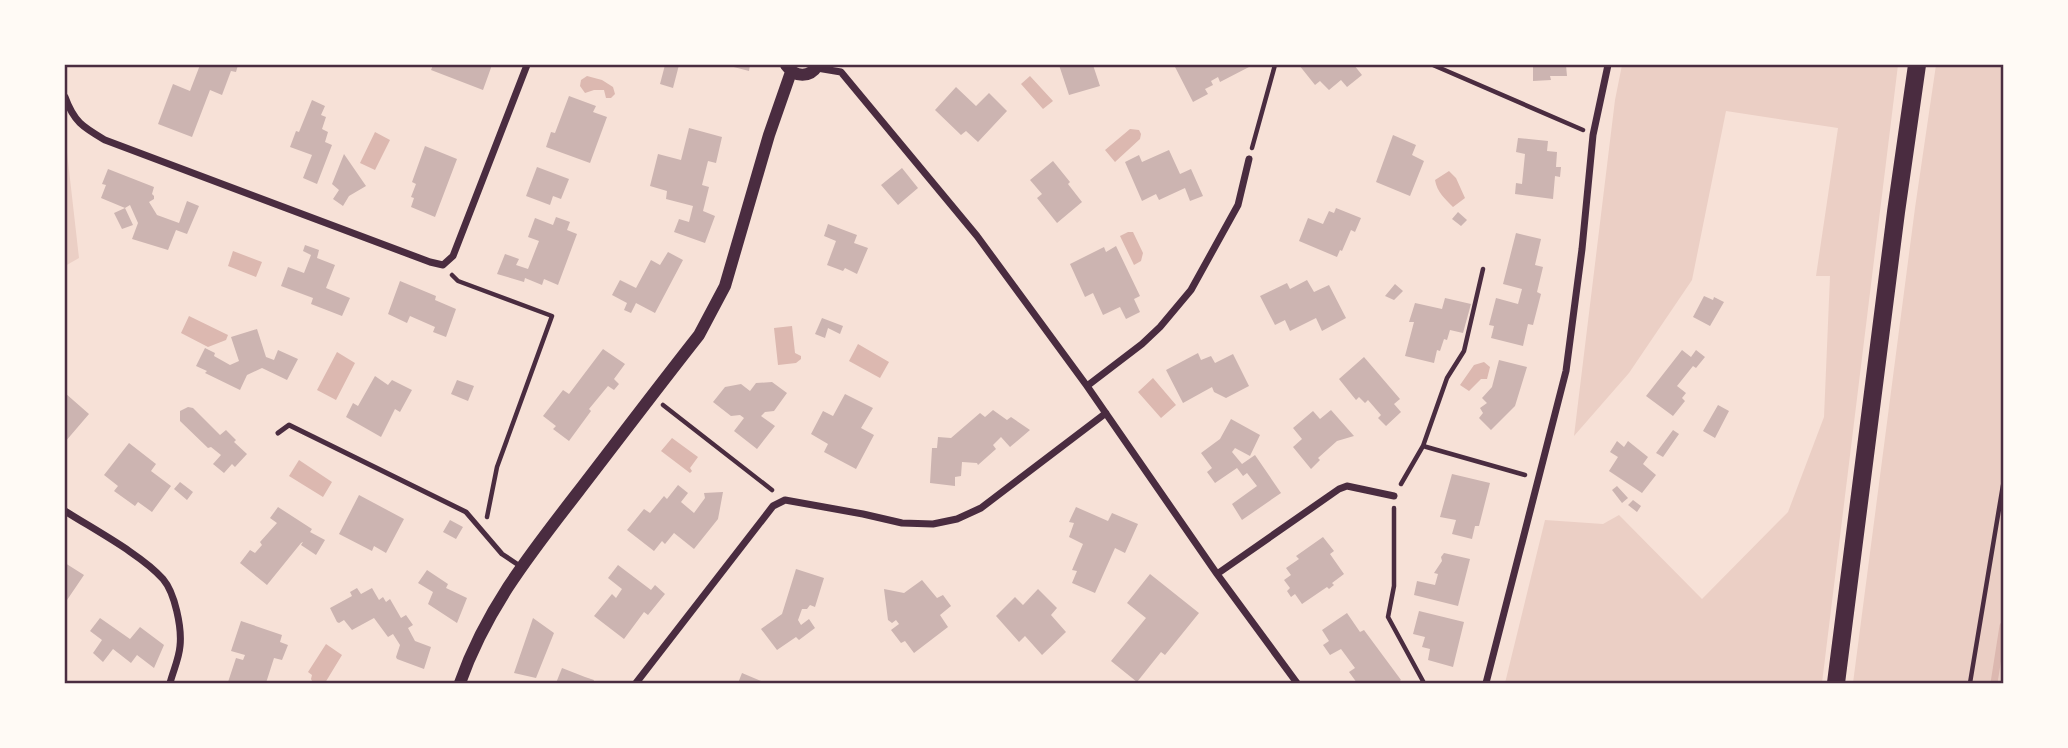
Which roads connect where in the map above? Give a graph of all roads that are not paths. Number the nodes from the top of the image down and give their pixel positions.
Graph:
1 (527, 65) edge
2 (1608, 65) edge
3 (1917, 65) edge
4 (818, 66) edge
5 (789, 68) edge
6 (844, 69) edge
7 (65, 97) edge
8 (1249, 159) road end
9 (1087, 386) junction
10 (1106, 413) junction
11 (278, 433) dead end
12 (1394, 496) road end
13 (65, 511) edge
14 (521, 566) junction
15 (1217, 574) junction
16 (170, 683) edge
17 (460, 683) edge
18 (636, 683) edge
19 (1297, 683) edge
20 (1486, 683) edge
21 (1836, 683) edge

1 - 7 street
2 - 20 street
3 - 21 main road
4 - 5 street
4 - 6 street
5 - 14 street
6 - 9 street
8 - 9 street
9 - 10 street
10 - 15 street
10 - 18 street
11 - 14 lane
12 - 15 street
13 - 16 street
14 - 17 street
15 - 19 street

